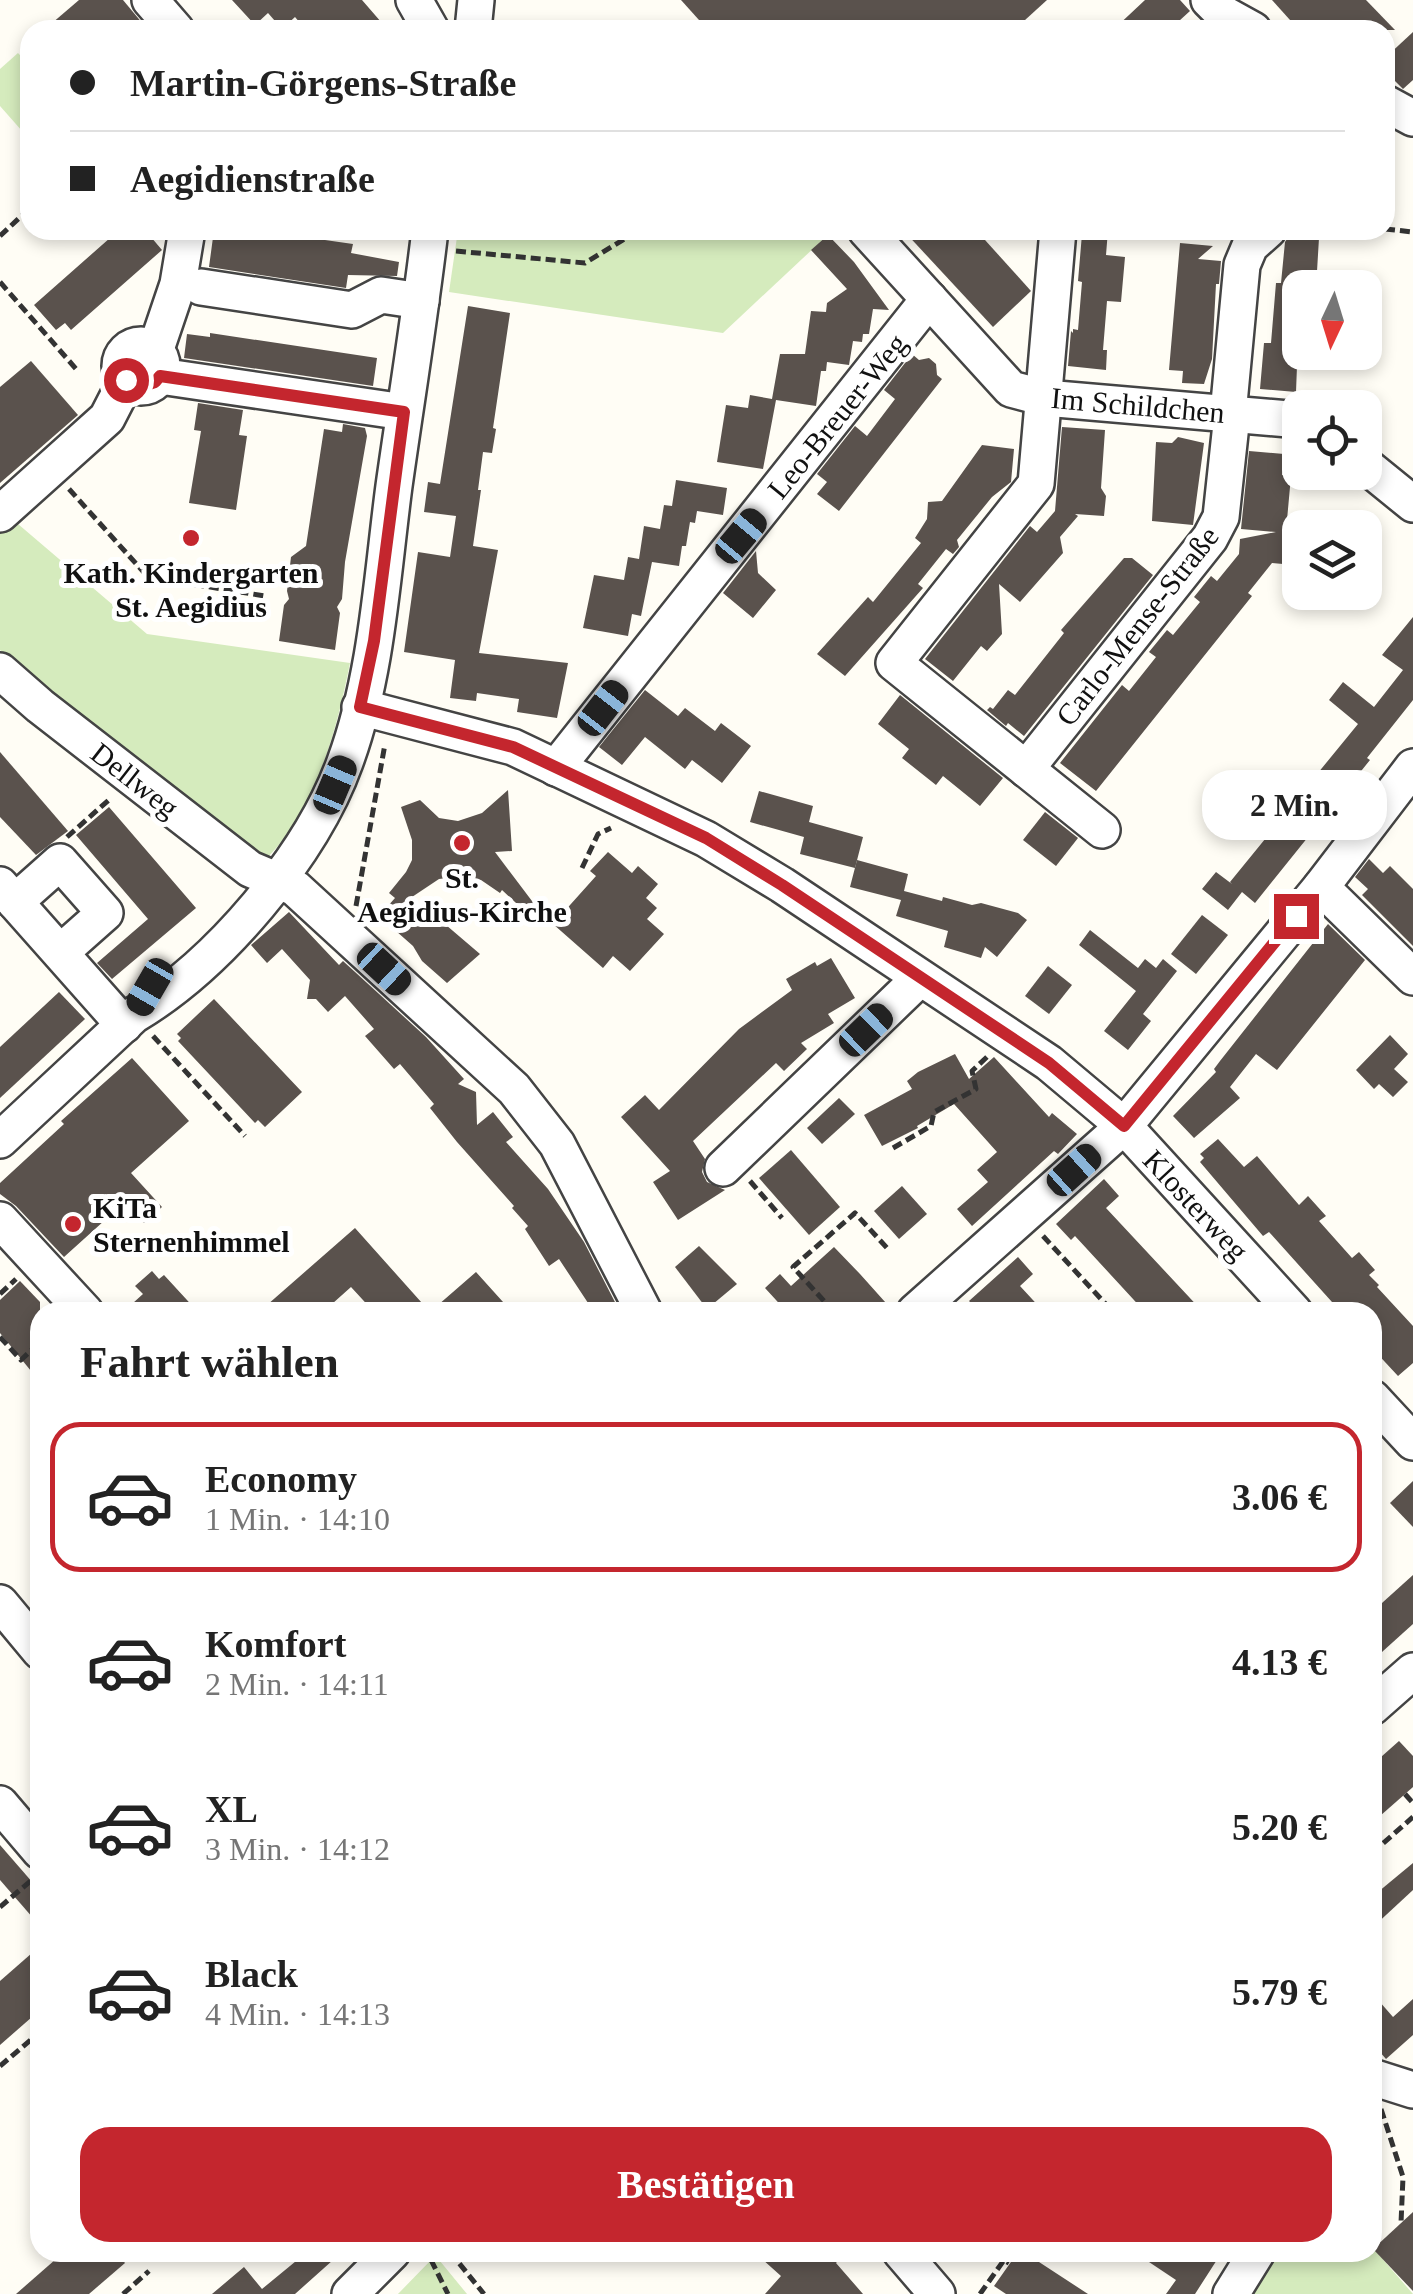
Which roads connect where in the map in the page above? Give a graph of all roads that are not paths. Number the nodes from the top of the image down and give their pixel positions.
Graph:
1 (150, 0) edge
2 (167, 20) edge
3 (185, 240) edge
4 (429, 240) edge
5 (875, 240) edge
6 (1057, 240) edge
7 (1257, 240) edge
8 (201, 287) dead end
9 (930, 299) junction
10 (420, 301) junction
11 (147, 369) junction
12 (1045, 398) junction
13 (404, 412) junction
14 (1230, 414) junction
15 (1282, 418) edge
16 (1382, 479) edge
17 (1413, 504) edge
18 (0, 514) edge
19 (0, 671) edge
20 (376, 711) junction
21 (1413, 767) edge
22 (556, 768) junction
23 (1026, 769) junction
24 (1102, 830) dead end
25 (1320, 887) junction
26 (267, 892) junction
27 (8, 894) edge
28 (60, 952) junction
29 (1413, 977) edge
30 (920, 978) junction
31 (129, 1020) junction
32 (1124, 1126) junction
33 (0, 1140) edge
34 (727, 1164) road end
35 (0, 1220) edge
36 (76, 1302) edge
37 (639, 1302) edge
38 (926, 1302) edge
39 (1285, 1302) edge
40 (1382, 1409) edge
41 (1413, 1442) edge
42 (0, 1603) edge
43 (30, 1639) edge
44 (1411, 1677) edge
45 (1382, 1699) edge
46 (0, 1804) edge
47 (30, 1839) edge
48 (1413, 2090) edge
49 (1382, 2091) edge
50 (380, 2262) edge
51 (909, 2262) edge
52 (350, 2294) edge
53 (936, 2294) edge

1 - 2 street
3 - 11 street
4 - 10 street
5 - 9 street, Im Schildchen
6 - 12 street
7 - 14 street, Carlo-Mense-Straße
8 - 10 street
9 - 12 street, Im Schildchen
9 - 22 street, Leo-Breuer-Weg
10 - 13 street
11 - 13 street
11 - 18 street
12 - 14 street, Im Schildchen
12 - 23 street
13 - 20 street
14 - 15 street, Im Schildchen
14 - 23 street, Carlo-Mense-Straße
16 - 17 street
19 - 26 street, Dellweg
20 - 22 street, Klosterweg
20 - 26 street
21 - 25 street
22 - 30 street, Klosterweg
23 - 24 street
25 - 29 street
25 - 32 street
26 - 31 street
26 - 37 street, Dellweg
27 - 28 street
27 - 28 street
28 - 31 street
30 - 32 street, Klosterweg
30 - 34 street
31 - 33 street
32 - 38 street
32 - 39 street, Klosterweg
35 - 36 street
40 - 41 street
42 - 43 street
44 - 45 street
46 - 47 street
48 - 49 street
50 - 52 street
51 - 53 street

